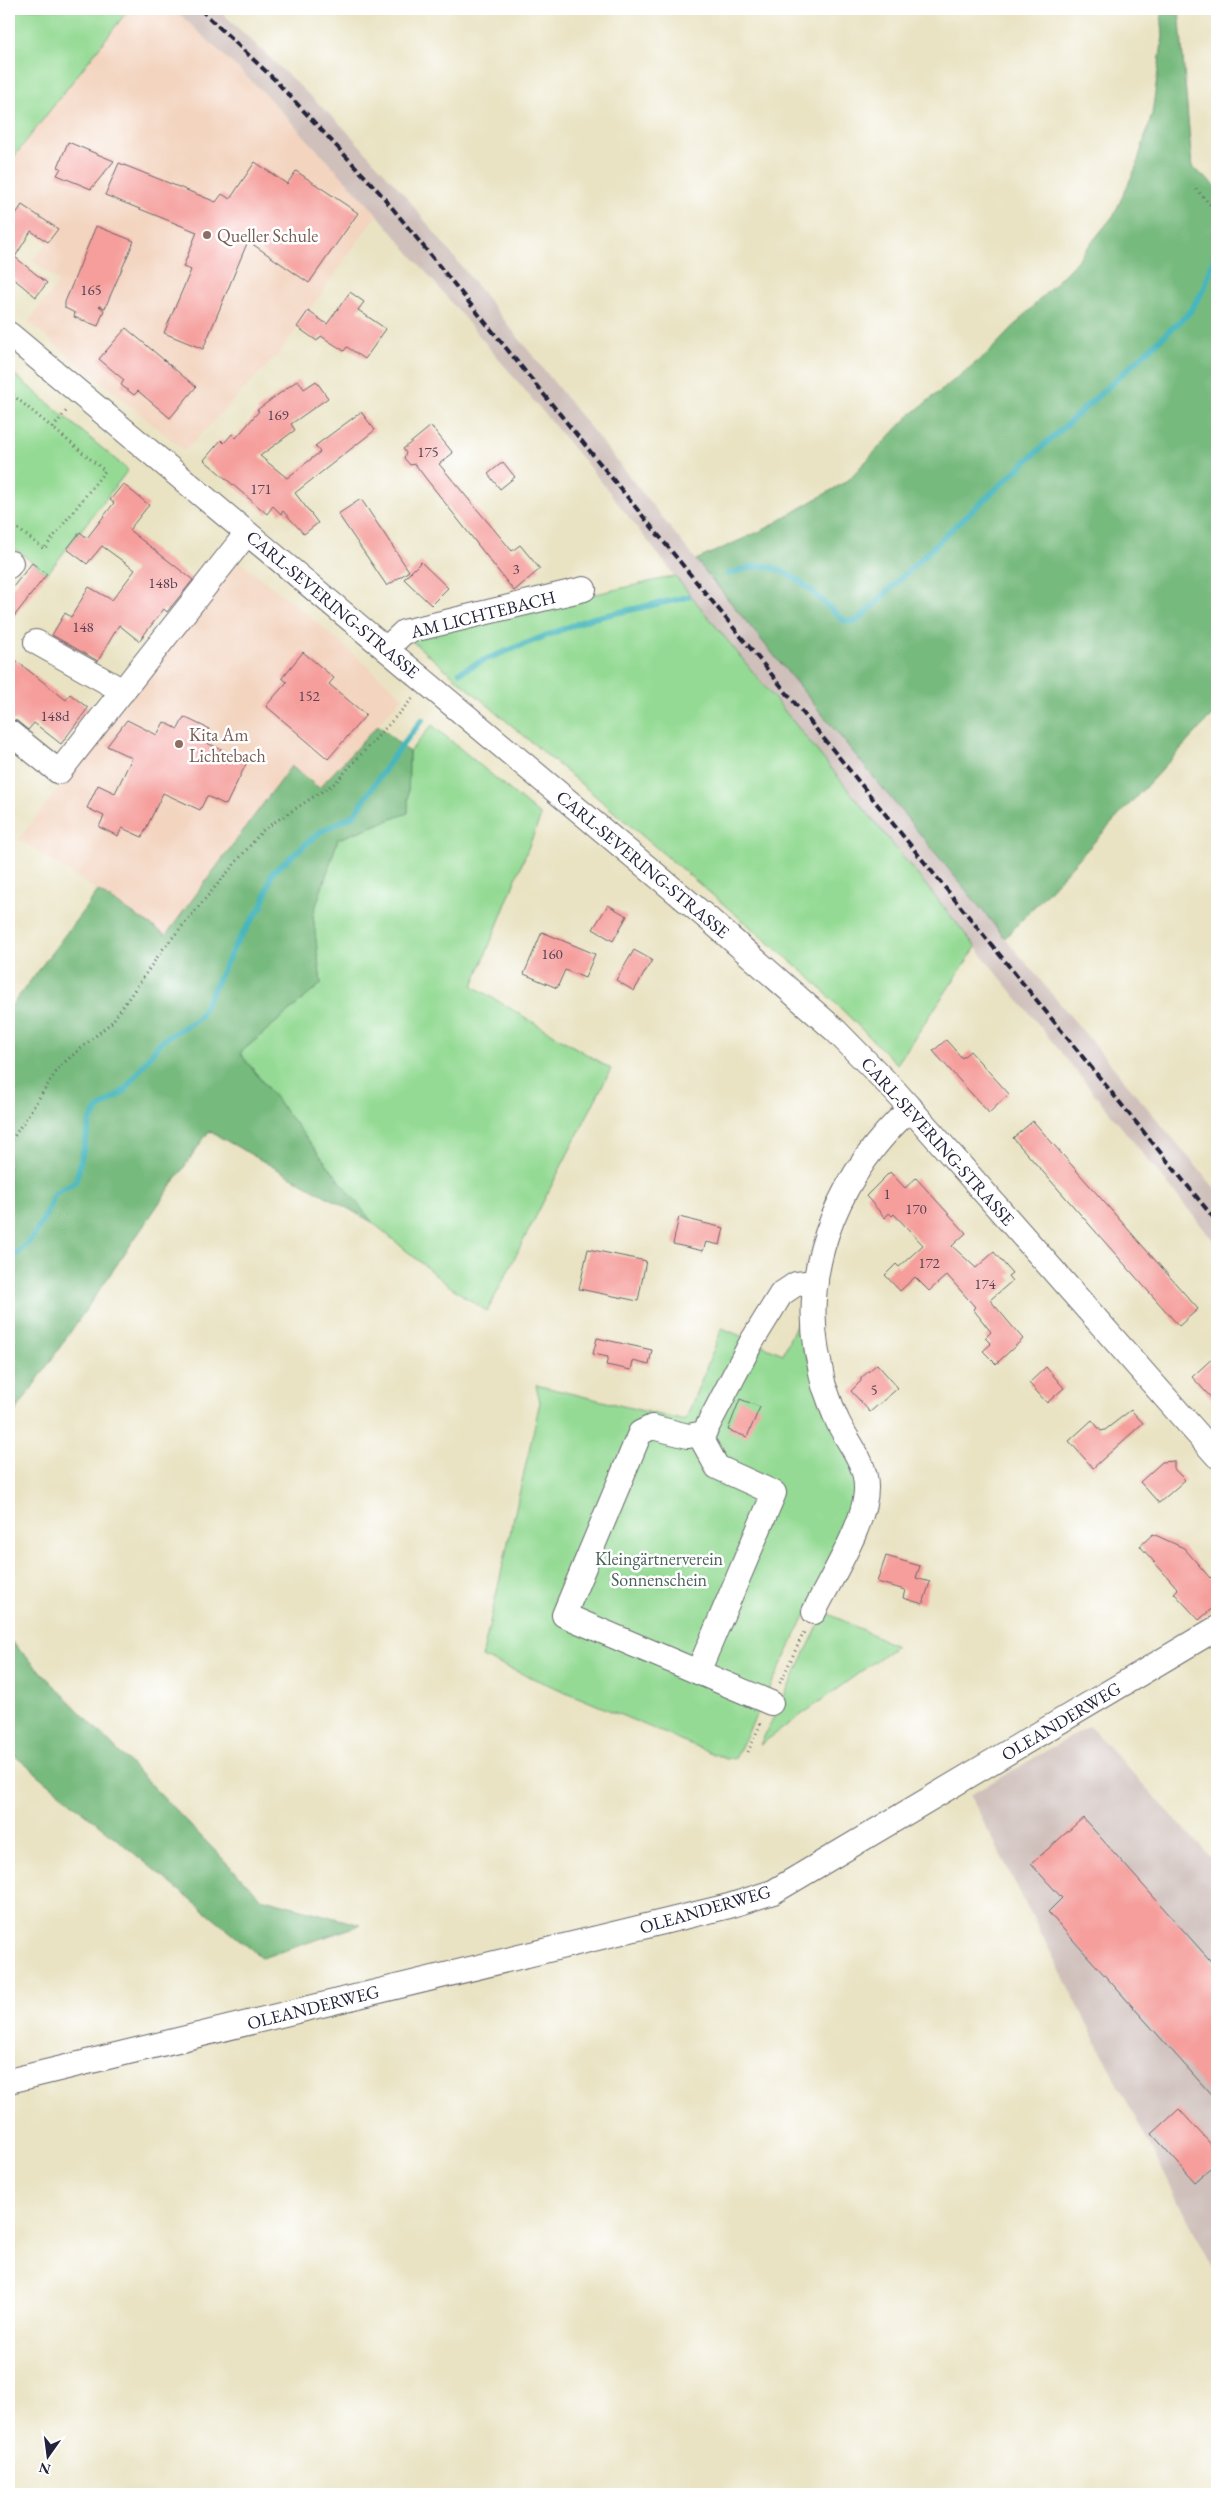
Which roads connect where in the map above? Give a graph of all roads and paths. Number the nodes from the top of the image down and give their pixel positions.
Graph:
1 (1196, 188) dead end
2 (1217, 212) edge
3 (9, 334) edge
4 (9, 392) edge
5 (9, 522) edge
6 (247, 533) junction
7 (584, 590) dead end
8 (36, 642) dead end
9 (386, 649) junction
10 (427, 683) junction
11 (123, 692) junction
12 (9, 732) edge
13 (911, 1108) junction
14 (9, 1144) edge
15 (816, 1282) junction
16 (699, 1434) junction
17 (1217, 1456) edge
18 (814, 1612) dead end
19 (1217, 1628) edge
20 (698, 1672) junction
21 (771, 1703) dead end
22 (9, 2080) edge

1 - 2 path
3 - 6 street, CARL-SEVERING-STRASSE
4 - 5 path
6 - 9 street, CARL-SEVERING-STRASSE
6 - 11 street
7 - 9 street, AM LICHTEBACH
8 - 11 street
9 - 10 street, CARL-SEVERING-STRASSE
10 - 13 street, CARL-SEVERING-STRASSE
10 - 14 path
11 - 12 street
13 - 15 street
13 - 17 street, CARL-SEVERING-STRASSE
15 - 16 street
15 - 18 street
16 - 20 street
16 - 20 street
19 - 22 street, OLEANDERWEG
20 - 21 street

